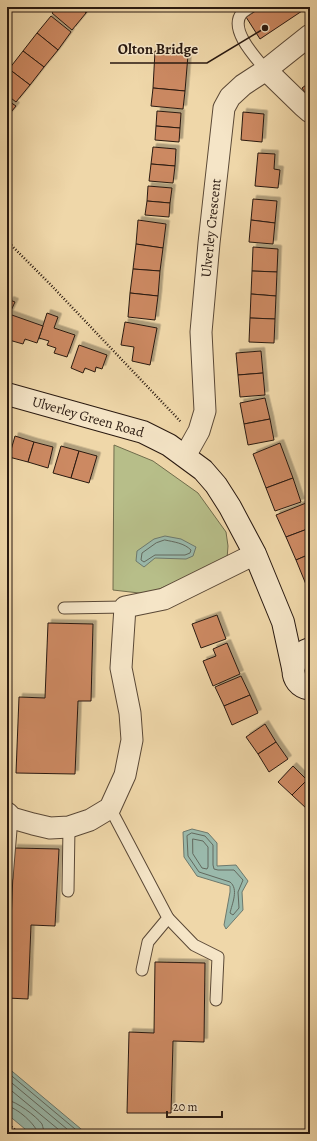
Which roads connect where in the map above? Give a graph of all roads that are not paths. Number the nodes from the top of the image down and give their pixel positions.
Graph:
1 (250, 7) edge
2 (310, 35) edge
3 (266, 70) junction
4 (310, 112) edge
5 (7, 394) edge
6 (185, 456) junction
7 (255, 554) junction
8 (126, 607) junction
9 (64, 608) dead end
10 (283, 622) junction
11 (310, 644) edge
12 (310, 649) edge
13 (293, 668) junction
14 (309, 690) edge
15 (110, 808) junction
16 (10, 816) edge
17 (69, 827) junction
18 (7, 878) edge
19 (68, 891) dead end
20 (168, 918) junction
21 (142, 970) dead end
22 (216, 1000) dead end

1 - 3 lane
2 - 3 street, Ulverley Crescent
3 - 4 street
3 - 6 street, Ulverley Crescent
5 - 6 street, Ulverley Green Road
6 - 7 street, Ulverley Green Road
7 - 8 street
7 - 10 street, Ulverley Green Road
8 - 9 lane
8 - 15 street
10 - 11 street, Ulverley Green Road
10 - 13 street, Ulverley Green Road
12 - 13 street
13 - 14 street, Ulverley Green Road
15 - 17 street
15 - 20 lane
16 - 17 street
16 - 18 lane
17 - 19 lane
20 - 21 lane
20 - 22 lane

